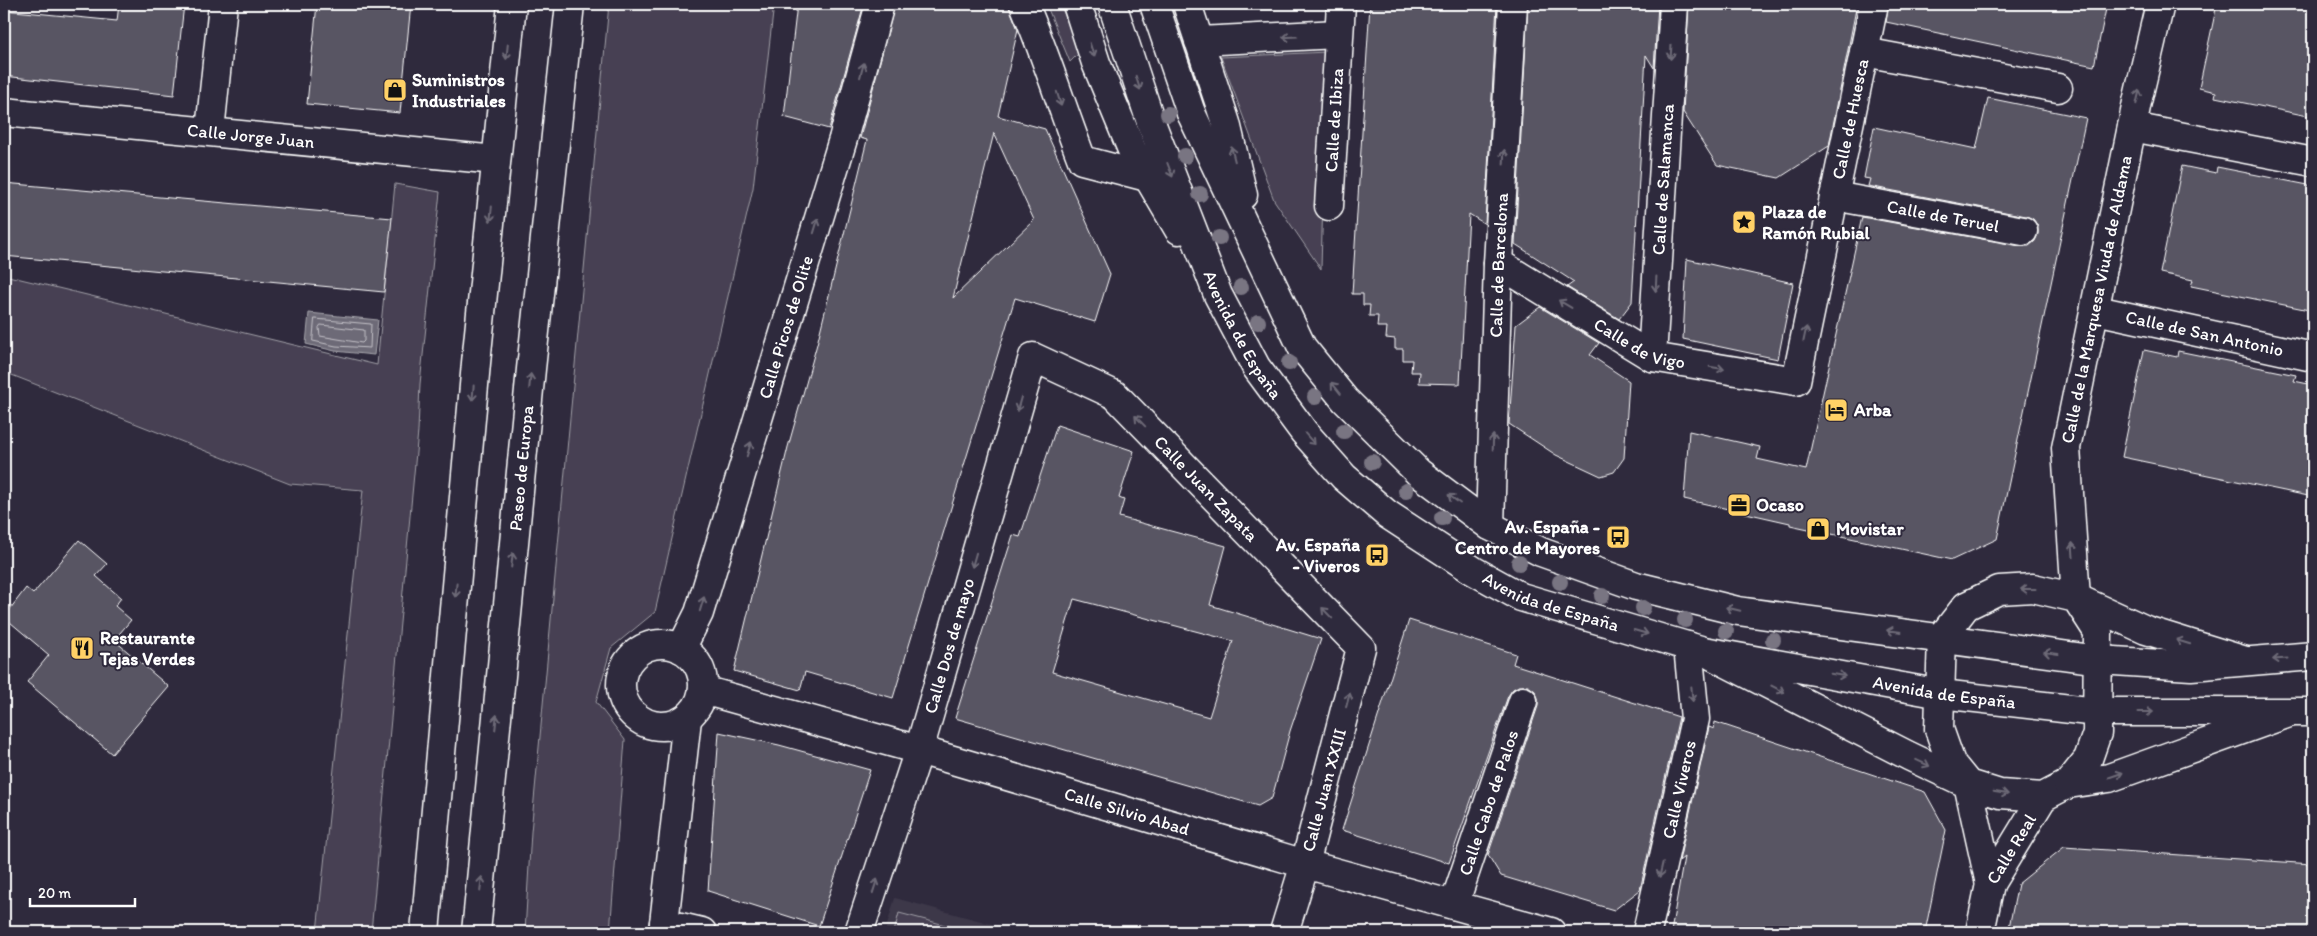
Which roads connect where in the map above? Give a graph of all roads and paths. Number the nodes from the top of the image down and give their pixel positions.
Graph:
1 (223, 4) edge
2 (512, 4) edge
3 (570, 4) edge
4 (880, 4) edge
5 (1024, 4) edge
6 (1078, 4) edge
7 (1112, 4) edge
8 (1154, 4) edge
9 (1187, 4) edge
10 (1341, 4) edge
11 (1513, 4) edge
12 (1674, 4) edge
13 (1874, 4) edge
14 (2160, 4) edge
15 (1338, 34) junction
16 (1199, 41) junction
17 (1864, 52) junction
18 (2058, 88) dead end
19 (4, 112) edge
20 (2132, 127) junction
21 (210, 131) junction
22 (496, 160) junction
23 (2313, 162) edge
24 (1147, 177) junction
25 (1834, 196) junction
26 (1328, 206) dead end
27 (2023, 231) dead end
28 (1258, 252) junction
29 (1498, 263) junction
30 (1218, 295) junction
31 (2096, 310) junction
32 (1033, 357) joint
33 (1652, 357) junction
34 (2313, 358) edge
35 (1796, 381) joint
36 (1490, 526) junction
37 (2076, 598) junction
38 (1942, 637) junction
39 (1361, 648) joint
40 (1696, 648) junction
41 (681, 649) junction
42 (2313, 656) edge
43 (2099, 660) junction
44 (2246, 661) junction
45 (703, 690) junction
46 (1941, 694) junction
47 (1523, 701) dead end
48 (2097, 712) junction
49 (2301, 712) edge
50 (686, 719) junction
51 (919, 750) junction
52 (1968, 784) junction
53 (2068, 784) junction
54 (2043, 797) junction
55 (1305, 864) junction
56 (1990, 884) junction
57 (1454, 905) junction
58 (664, 928) edge
59 (1542, 931) edge
60 (425, 932) edge
61 (476, 932) edge
62 (702, 932) edge
63 (860, 932) edge
64 (1284, 932) edge
65 (1647, 932) edge
66 (1980, 932) edge

1 - 21 street
2 -> 22 street
61 -> 3 street, Paseo de Europa
41 -> 4 street, Calle Picos de Olite
5 -> 24 street
6 -> 24 street
7 -> 30 street, Avenida de España
8 - 28 street
9 - 16 street
10 - 15 street, Calle de Ibiza
29 -> 11 street, Calle de Barcelona
12 -> 33 street, Calle de Salamanca
13 - 17 street, Calle de Huesca
20 -> 14 street, Calle de la Marquesa Viuda de Aldama
15 -> 16 street
15 - 26 street, Calle de Ibiza
28 -> 16 street
17 - 18 street
17 - 25 street, Calle de Huesca
19 - 21 street, Calle Jorge Juan
20 - 23 street
20 - 31 street, Calle de la Marquesa Viuda de Aldama
21 - 22 street, Calle Jorge Juan
22 -> 60 street
24 - 30 street
25 - 27 street, Calle de Teruel
35 -> 25 street, Calle de Huesca
36 -> 28 street
33 -> 29 street, Calle de Vigo
36 -> 29 street, Calle de Barcelona
30 -> 40 street, Avenida de España
31 - 34 street, Calle de San Antonio
37 -> 31 street, Calle de la Marquesa Viuda de Aldama
39 -> 32 street, Calle Juan Zapata
32 -> 51 street, Calle Dos de mayo
33 -> 35 street, Calle de Vigo
38 -> 36 street
37 -> 38 street
37 - 43 street
44 -> 37 street
43 -> 38 street
38 - 46 street
55 -> 39 street, Calle Juan XXIII
40 -> 46 street, Avenida de España
40 -> 52 street
40 -> 65 street, Calle Viveros
41 - 45 street
41 - 50 street
42 -> 44 street
43 - 44 street
43 - 48 street
45 - 50 street
45 - 51 street, Calle Silvio Abad
46 - 48 street, Avenida de España
46 - 52 street
47 - 57 street, Calle Cabo de Palos
48 -> 49 street, Avenida de España
48 - 53 street
53 -> 49 street
50 - 58 street
51 - 55 street, Calle Silvio Abad
63 -> 51 street, Calle Dos de mayo
52 -> 54 street
52 - 56 street
53 - 54 street
54 - 56 street, Calle Real
55 - 57 street, Calle Silvio Abad
55 - 64 street, Calle Juan XXIII
56 - 66 street, Calle Real
57 - 59 street, Calle Silvio Abad
58 - 62 street

